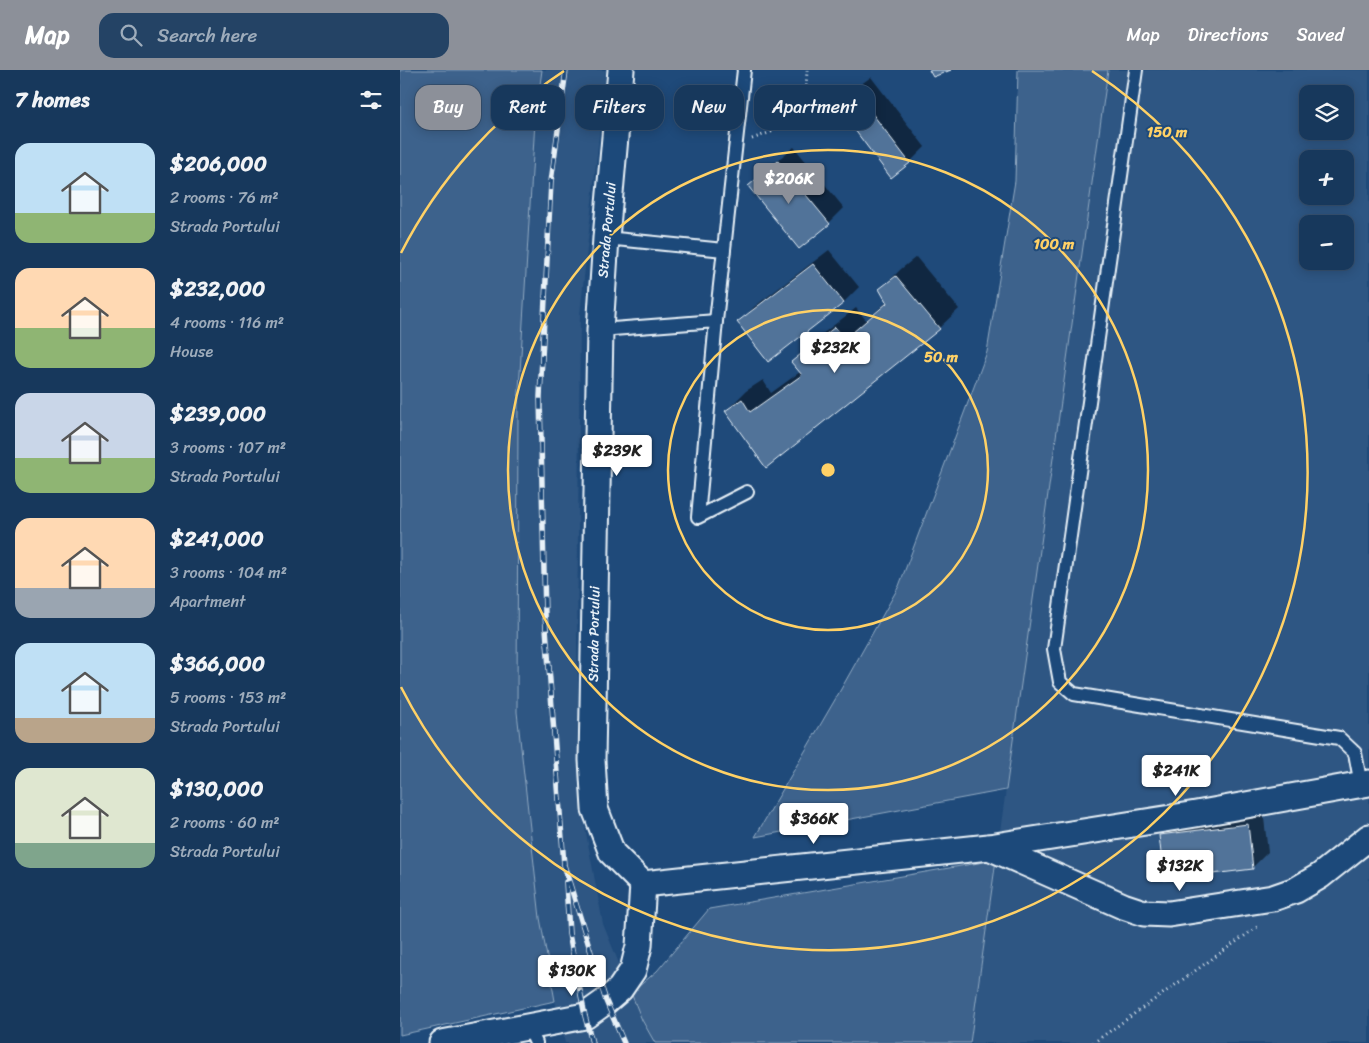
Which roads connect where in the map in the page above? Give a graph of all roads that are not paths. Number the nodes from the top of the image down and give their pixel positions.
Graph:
1 (621, 70) edge
2 (744, 70) edge
3 (1136, 70) edge
4 (606, 238) junction
5 (724, 250) junction
6 (716, 321) junction
7 (600, 330) junction
8 (747, 492) dead end
9 (1365, 784) edge
10 (1369, 837) edge
11 (989, 847) junction
12 (643, 884) junction
13 (532, 1035) edge
14 (442, 1043) edge

1 - 4 street, Strada Portului
2 - 5 lane
3 - 9 lane
4 - 5 lane
4 - 7 street, Strada Portului
5 - 6 lane
6 - 7 lane
6 - 8 lane
7 - 12 street, Strada Portului
9 - 11 street
10 - 11 street
11 - 12 street
12 - 13 street
13 - 14 street

